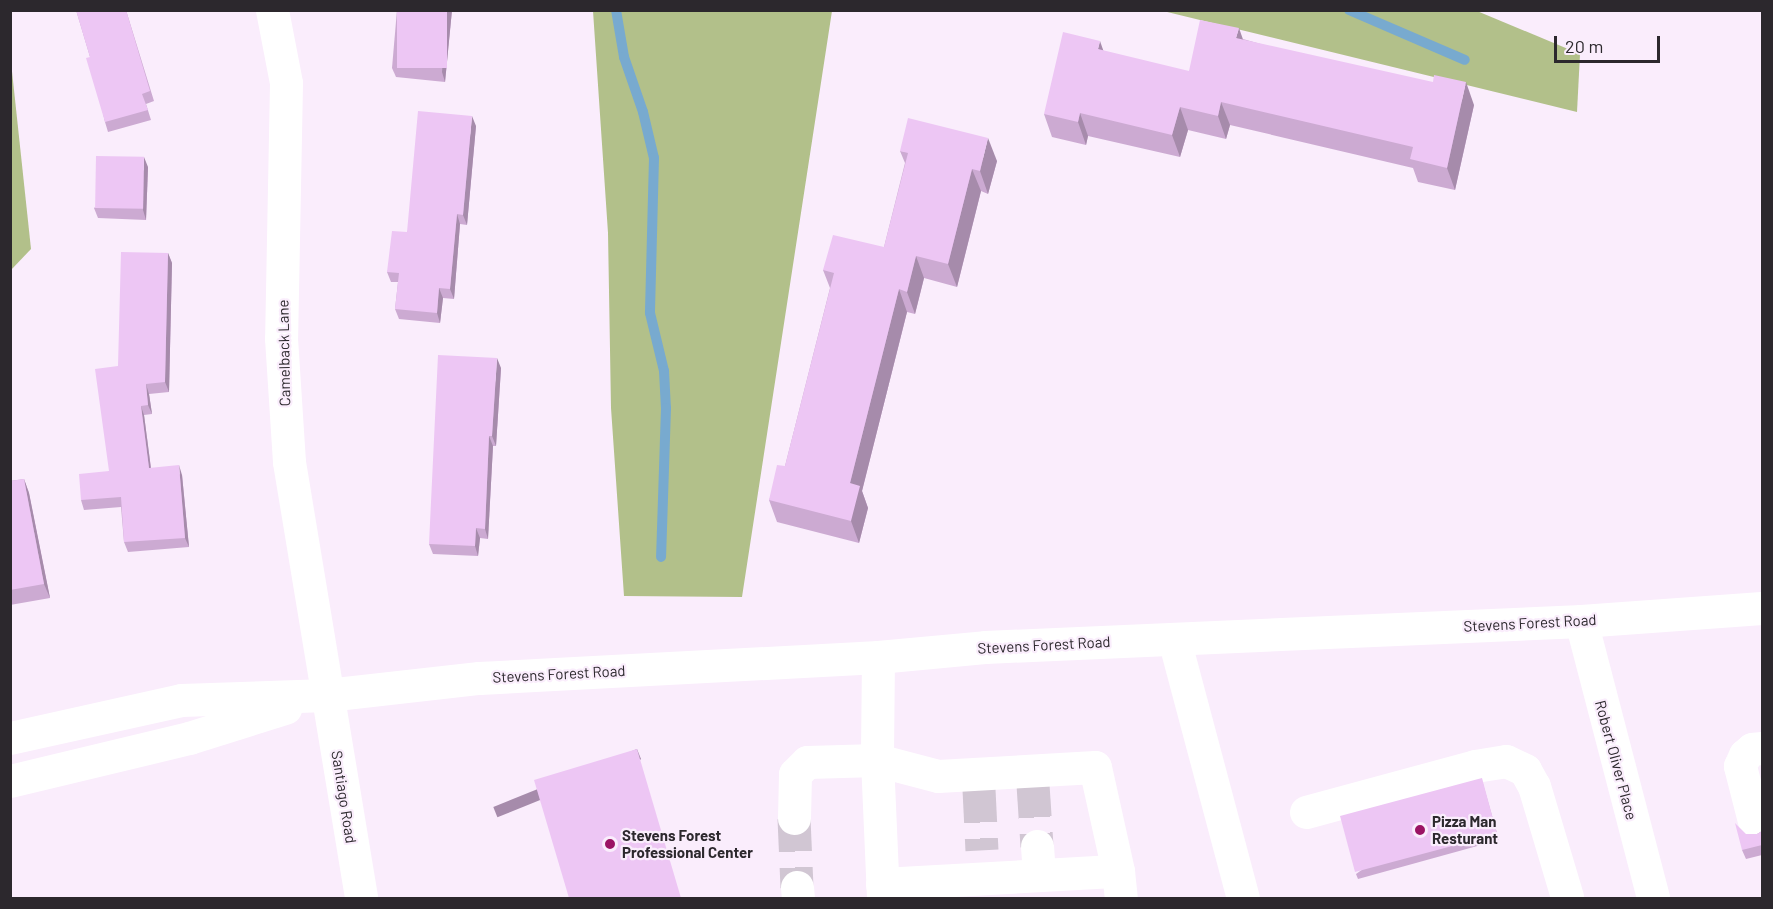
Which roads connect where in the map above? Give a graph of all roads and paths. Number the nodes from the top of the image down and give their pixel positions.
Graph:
1 (272, 10) edge
2 (1762, 608) edge
3 (1581, 621) junction
4 (1174, 639) junction
5 (878, 657) junction
6 (327, 695) junction
7 (10, 738) edge
8 (1762, 748) edge
9 (877, 760) junction
10 (10, 781) edge
11 (1306, 812) dead end
12 (794, 818) tunnel mouth
13 (1755, 825) dead end
14 (1119, 885) edge
15 (883, 891) edge
16 (1567, 897) dead end
17 (361, 898) edge
18 (1243, 898) edge
19 (1653, 898) edge

1 - 6 street, Camelback Lane
2 - 3 street, Stevens Forest Road
3 - 4 street, Stevens Forest Road
3 - 19 street, Robert Oliver Place
4 - 5 street, Stevens Forest Road
4 - 18 street
5 - 6 street, Stevens Forest Road
5 - 9 street
6 - 7 street, Stevens Forest Road
6 - 10 street, Stevens Forest Road
6 - 17 street, Santiago Road
8 - 13 street
9 - 12 street
9 - 14 street
9 - 15 street
11 - 16 street
14 - 15 street

